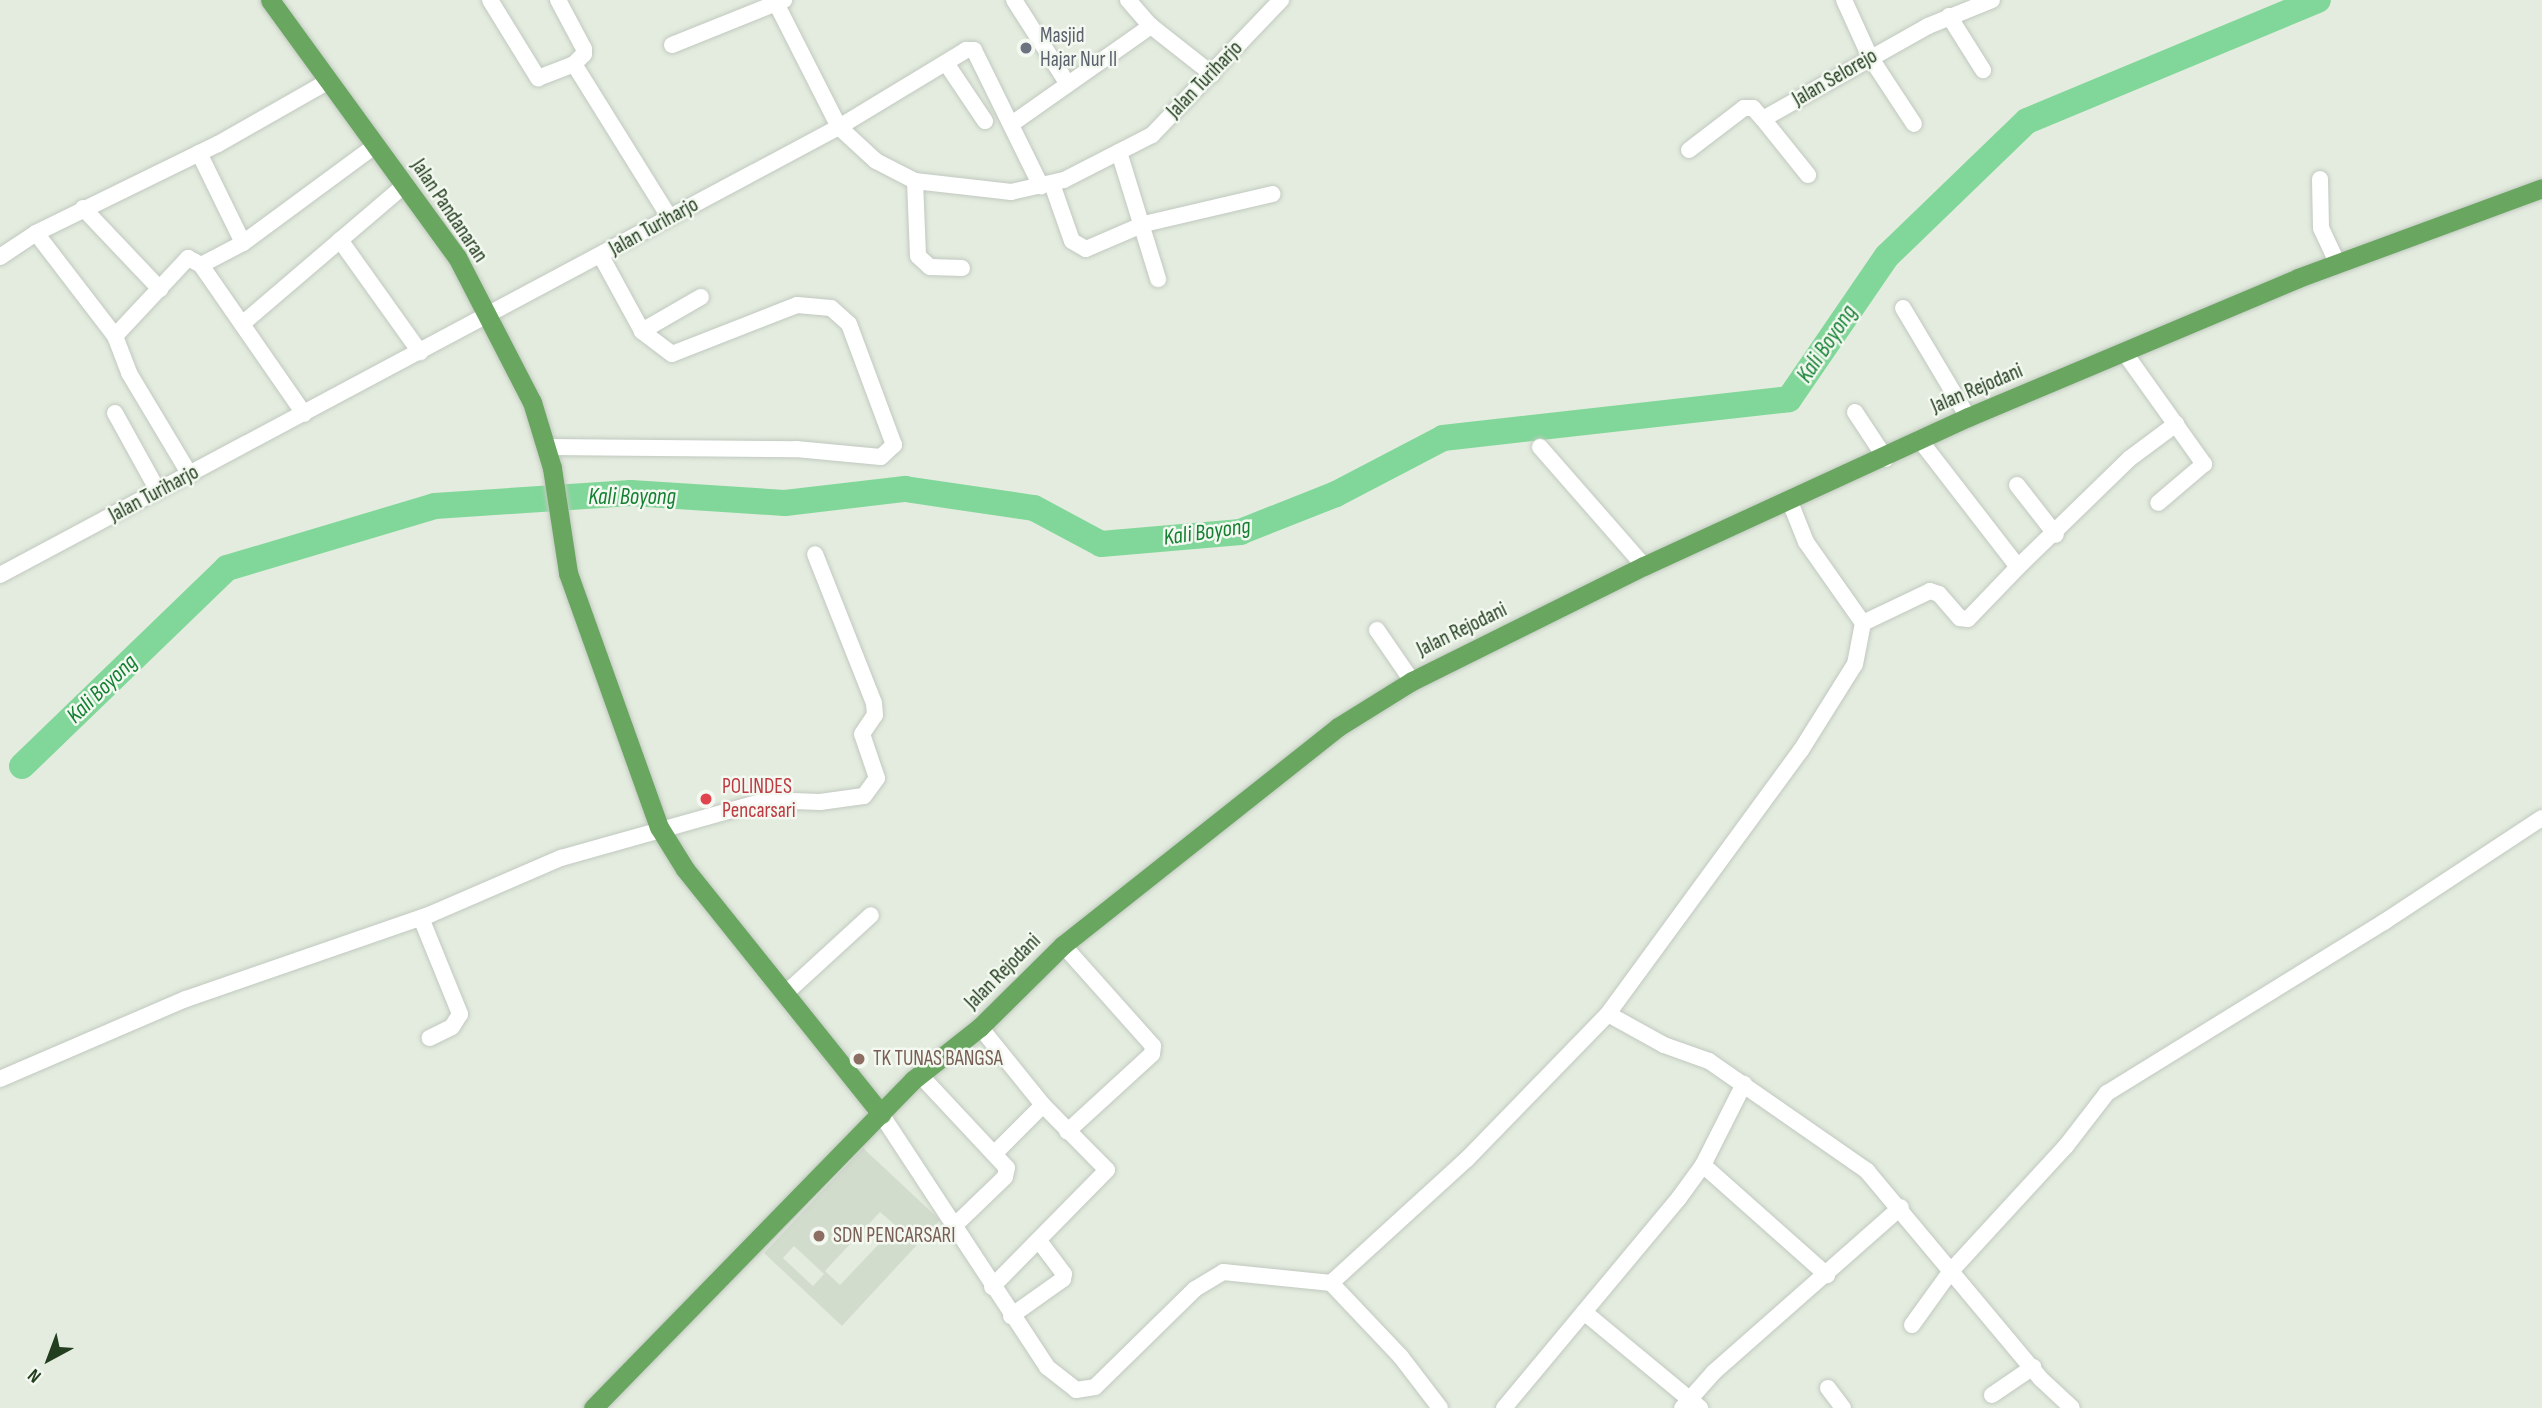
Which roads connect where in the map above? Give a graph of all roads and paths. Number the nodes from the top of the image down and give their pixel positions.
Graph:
1 (270, 0) edge
2 (490, 0) edge
3 (558, 0) edge
4 (1014, 0) edge
5 (1128, 0) edge
6 (1281, 0) edge
7 (1844, 0) edge
8 (1992, 0) edge
9 (780, 2) edge
10 (1949, 16) junction
11 (1151, 26) junction
12 (672, 45) dead end
13 (1870, 57) junction
14 (946, 63) junction
15 (574, 64) junction
16 (1983, 70) dead end
17 (1212, 74) junction
18 (329, 81) junction
19 (1067, 83) junction
20 (1763, 119) junction
21 (985, 121) dead end
22 (1013, 123) junction
23 (1914, 124) dead end
24 (839, 127) junction
25 (376, 145) junction
26 (1689, 150) dead end
27 (1119, 152) junction
28 (199, 153) junction
29 (1808, 175) dead end
30 (2320, 179) dead end
31 (915, 181) junction
32 (405, 185) junction
33 (1047, 185) junction
34 (2542, 188) edge
35 (1273, 194) dead end
36 (83, 208) junction
37 (670, 218) junction
38 (1144, 223) junction
39 (36, 233) junction
40 (340, 240) junction
41 (243, 243) junction
42 (601, 256) junction
43 (0, 257) edge
44 (201, 265) junction
45 (2330, 266) junction
46 (962, 268) dead end
47 (1158, 279) dead end
48 (160, 289) junction
49 (701, 297) dead end
50 (1903, 308) dead end
51 (488, 317) junction
52 (242, 324) junction
53 (642, 331) junction
54 (115, 336) junction
55 (420, 352) junction
56 (2124, 352) junction
57 (1855, 412) dead end
58 (115, 414) dead end
59 (304, 414) junction
60 (1968, 417) junction
61 (2176, 424) junction
62 (1919, 439) junction
63 (547, 447) junction
64 (1540, 447) dead end
65 (1886, 459) junction
66 (190, 475) junction
67 (2017, 485) dead end
68 (159, 491) junction
69 (1790, 502) junction
70 (2158, 503) dead end
71 (2056, 535) junction
72 (815, 554) dead end
73 (1644, 566) junction
74 (2018, 567) junction
75 (0, 575) edge
76 (1863, 624) junction
77 (1377, 630) dead end
78 (1412, 681) junction
79 (2542, 818) edge
80 (659, 827) junction
81 (872, 915) dead end
82 (421, 918) junction
83 (1063, 945) junction
84 (786, 993) junction
85 (1608, 1014) junction
86 (980, 1027) junction
87 (429, 1038) dead end
88 (920, 1075) junction
89 (0, 1079) edge
90 (1744, 1084) junction
91 (1043, 1105) junction
92 (881, 1114) junction
93 (1068, 1132) junction
94 (995, 1153) junction
95 (1703, 1165) junction
96 (1902, 1207) junction
97 (953, 1227) junction
98 (1040, 1242) junction
99 (1951, 1271) junction
100 (1827, 1275) junction
101 (1331, 1283) junction
102 (992, 1287) junction
103 (1584, 1311) junction
104 (1011, 1317) junction
105 (1912, 1325) dead end
106 (2033, 1367) junction
107 (1828, 1388) dead end
108 (1992, 1395) dead end
109 (1691, 1405) edge
110 (593, 1408) edge
111 (1440, 1408) edge
112 (1504, 1408) edge
113 (1843, 1408) edge
114 (2072, 1408) edge

1 - 18 main road, Jalan Pandanaran
2 - 15 street
3 - 15 street
4 - 19 street
5 - 11 street
6 - 17 street, Jalan Turiharjo
7 - 13 street
8 - 10 street, Jalan Selorejo
9 - 12 street
9 - 24 street
10 - 13 street, Jalan Selorejo
10 - 16 street
11 - 17 street
11 - 19 street
13 - 20 street, Jalan Selorejo
13 - 23 street
14 - 21 street
14 - 22 street
14 - 24 street
15 - 37 street
17 - 27 street, Jalan Turiharjo
18 - 25 main road, Jalan Pandanaran
18 - 28 street
19 - 22 street
20 - 26 street
20 - 29 street
22 - 33 street
24 - 31 street, Jalan Turiharjo
24 - 37 street, Jalan Turiharjo
25 - 32 main road, Jalan Pandanaran
25 - 41 street
27 - 33 street, Jalan Turiharjo
27 - 38 street
28 - 36 street
28 - 41 street
30 - 45 street
31 - 33 street, Jalan Turiharjo
31 - 46 street
32 - 40 street
32 - 51 main road, Jalan Pandanaran
33 - 38 street
34 - 45 main road, Jalan Rejodani
35 - 38 street
36 - 39 street
36 - 48 street
37 - 42 street, Jalan Turiharjo
38 - 47 street
39 - 43 street
39 - 54 street
40 - 52 street
40 - 55 street
41 - 44 street
42 - 51 street, Jalan Turiharjo
42 - 53 street
44 - 48 street
44 - 52 street
45 - 56 main road, Jalan Rejodani
48 - 54 street
49 - 53 street
50 - 60 street
51 - 55 street, Jalan Turiharjo
51 - 63 main road, Jalan Pandanaran
52 - 59 street
53 - 63 street
54 - 66 street
55 - 59 street, Jalan Turiharjo
56 - 60 main road, Jalan Rejodani
56 - 61 street
57 - 65 street
58 - 68 street
59 - 66 street, Jalan Turiharjo
60 - 62 main road, Jalan Rejodani
61 - 70 street
61 - 71 street
62 - 65 main road, Jalan Rejodani
62 - 74 street
63 - 80 main road, Jalan Pandanaran
64 - 73 street
65 - 69 main road, Jalan Rejodani
66 - 68 street, Jalan Turiharjo
67 - 71 street
68 - 75 street, Jalan Turiharjo
69 - 73 main road, Jalan Rejodani
69 - 76 street
71 - 74 street
72 - 80 street
73 - 78 main road, Jalan Rejodani
74 - 76 street
76 - 85 street
77 - 78 street
78 - 83 main road, Jalan Rejodani
79 - 99 street
80 - 82 street
80 - 84 main road, Jalan Pandanaran
81 - 84 street
82 - 87 street
82 - 89 street
83 - 86 main road, Jalan Rejodani
83 - 93 street
84 - 92 main road, Jalan Pandanaran
85 - 90 street
85 - 101 street
86 - 88 main road, Jalan Rejodani
86 - 91 street
88 - 92 main road, Jalan Rejodani
88 - 94 street
90 - 95 street
90 - 96 street
91 - 93 street
91 - 94 street
92 - 97 street
92 - 110 main road, Jalan Rejodani
93 - 98 street
94 - 97 street
95 - 100 street
95 - 103 street
96 - 99 street
96 - 100 street
97 - 102 street
98 - 102 street
98 - 104 street
99 - 105 street
99 - 106 street
100 - 109 street
101 - 104 street
101 - 111 street
102 - 104 street
103 - 109 street
103 - 112 street
106 - 108 street
106 - 114 street
107 - 113 street

